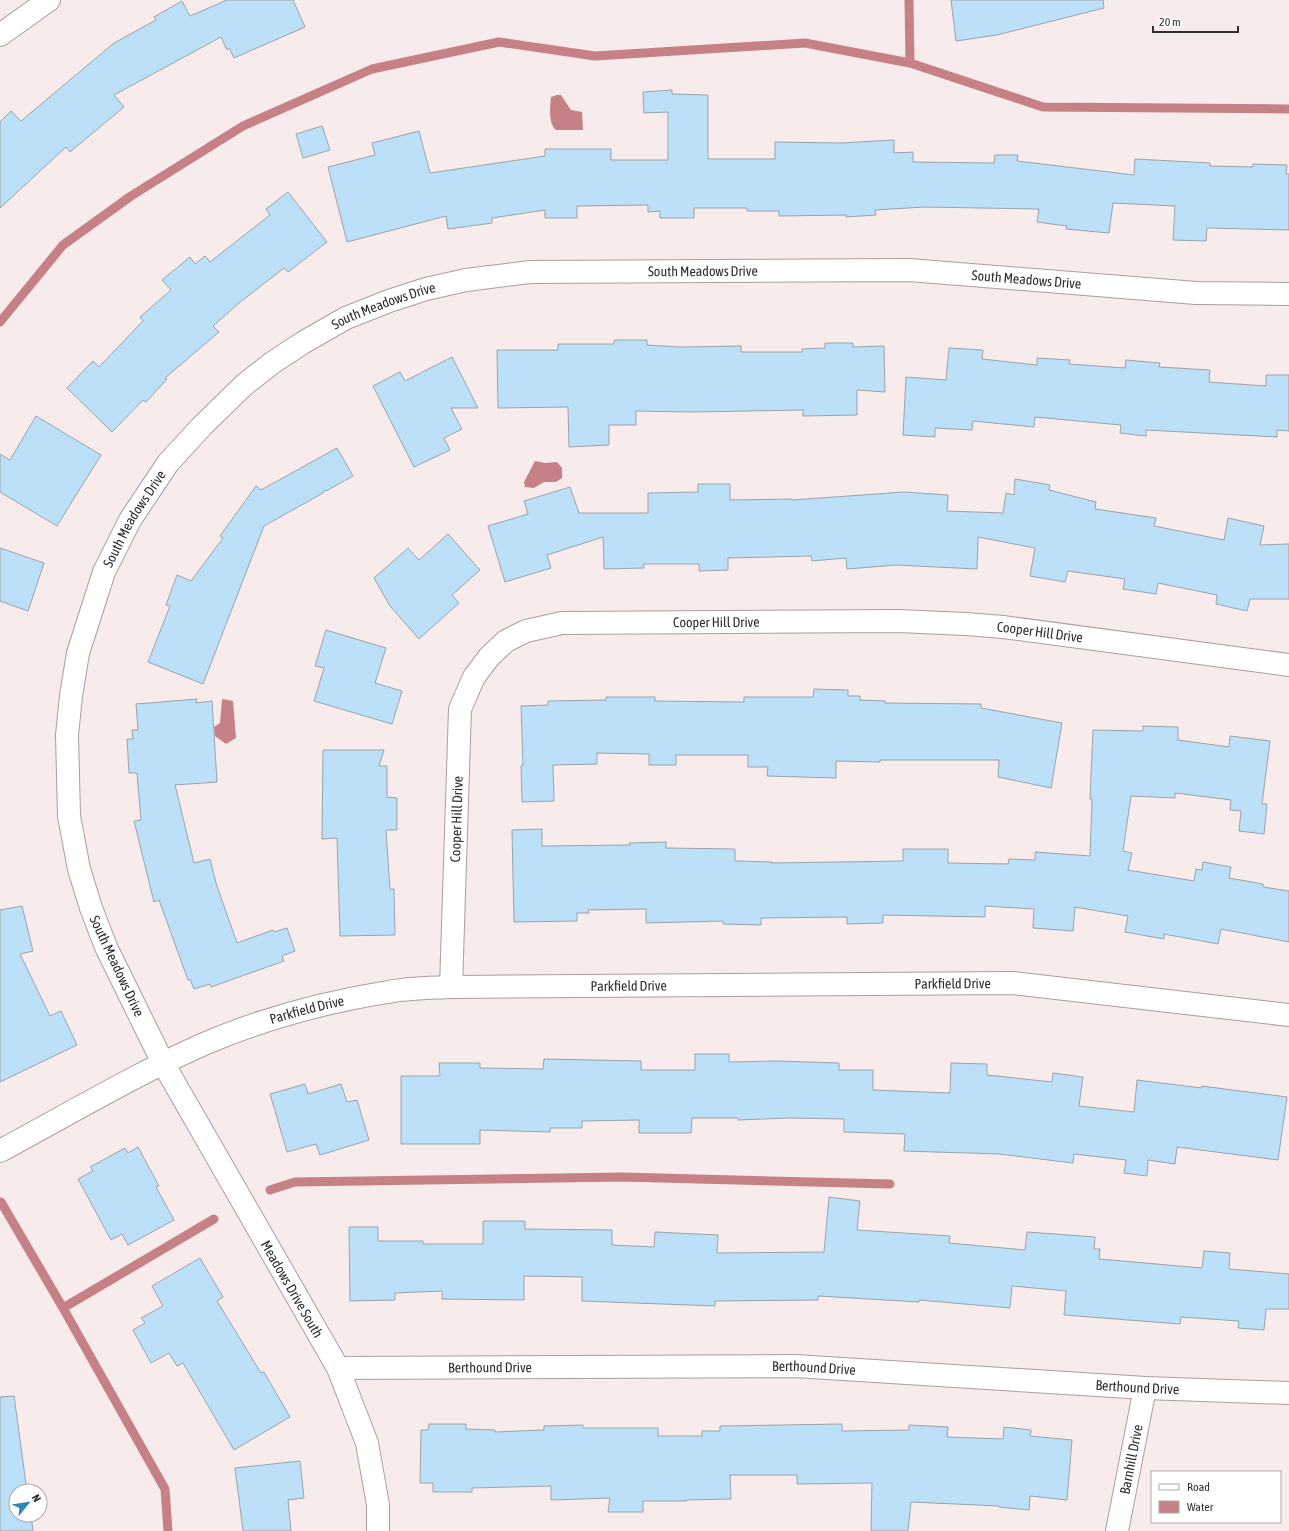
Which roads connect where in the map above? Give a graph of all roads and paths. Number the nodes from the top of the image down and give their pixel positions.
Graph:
1 (49, 0) edge
2 (0, 35) edge
3 (1289, 294) edge
4 (1289, 665) edge
5 (451, 987) junction
6 (1289, 1015) edge
7 (163, 1063) junction
8 (0, 1151) edge
9 (338, 1368) junction
10 (1145, 1388) junction
11 (1289, 1392) edge
12 (378, 1531) edge
13 (1117, 1531) edge

1 - 2 street
3 - 7 street, South Meadows Drive
4 - 5 street, Cooper Hill Drive
5 - 6 street, Parkfield Drive
5 - 7 street, Parkfield Drive
7 - 8 street, Parkfield Drive
7 - 9 street, Meadows Drive South
9 - 10 street, Berthound Drive
9 - 12 street, Meadows Drive South
10 - 11 street, Berthound Drive
10 - 13 street, Barnhill Drive

